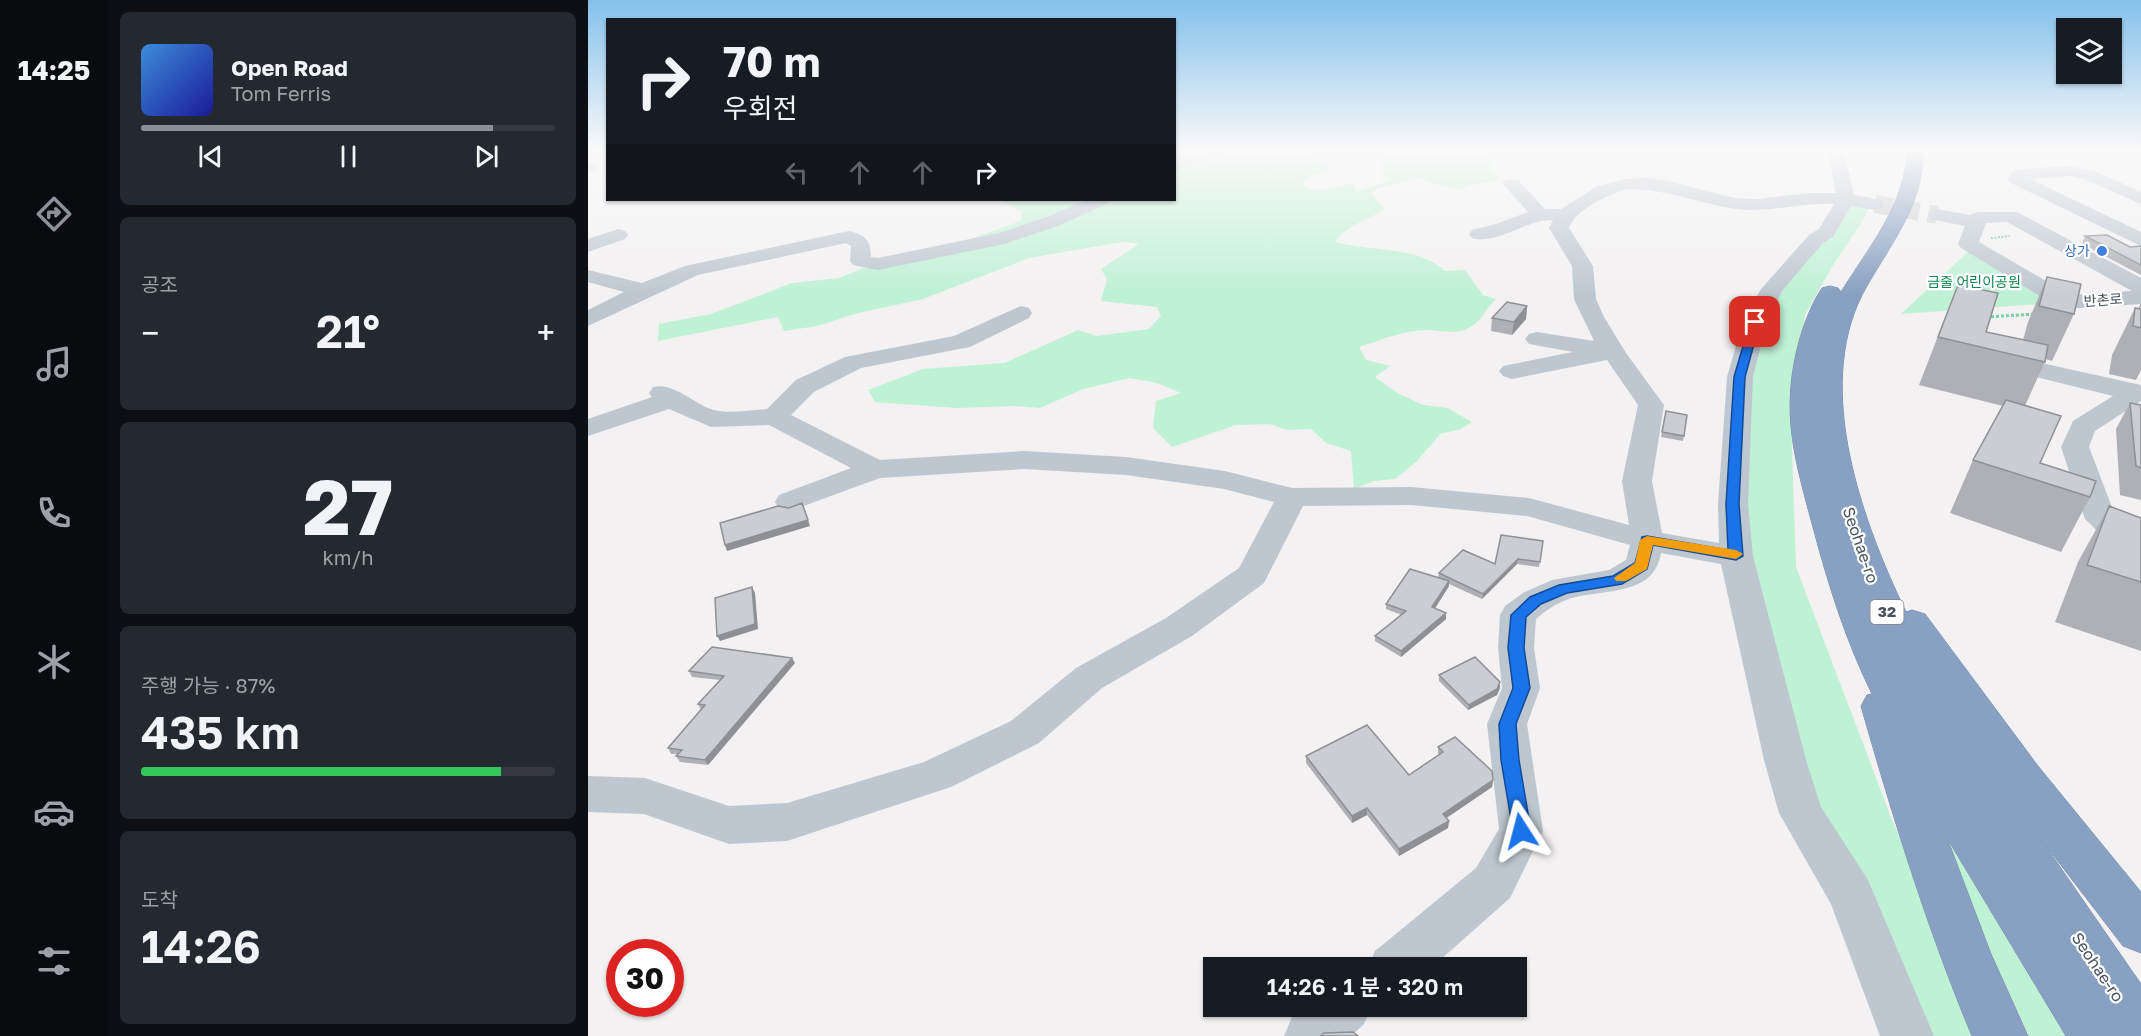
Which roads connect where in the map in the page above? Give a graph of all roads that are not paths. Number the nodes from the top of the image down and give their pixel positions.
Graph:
1 (1526, 198) edge
2 (1588, 198) edge
3 (1727, 198) edge
4 (1807, 198) edge
5 (1816, 198) edge
6 (1886, 198) edge
7 (1906, 198) edge
8 (2056, 198) edge
9 (1099, 201) edge
10 (1861, 201) joint
11 (2141, 208) edge
12 (2084, 212) junction
13 (1540, 214) junction
14 (1564, 215) junction
15 (1937, 215) tunnel mouth
16 (2003, 218) junction
17 (1976, 222) junction
18 (1479, 234) dead end
19 (618, 236) dead end
20 (2141, 240) edge
21 (588, 246) edge
22 (588, 276) edge
23 (2141, 287) edge
24 (644, 290) junction
25 (2141, 297) edge
26 (1021, 313) dead end
27 (588, 319) edge
28 (1537, 339) dead end
29 (1612, 351) junction
30 (2037, 369) edge
31 (1512, 371) dead end
32 (2138, 393) edge
33 (774, 417) junction
34 (588, 428) edge
35 (875, 468) junction
36 (1292, 497) junction
37 (790, 502) dead end
38 (1847, 504) junction
39 (1647, 540) junction
40 (2141, 555) edge
41 (1736, 556) junction
42 (1843, 575) junction
43 (588, 794) edge
44 (2141, 929) edge
45 (1406, 957) edge
46 (1333, 1017) edge
47 (2141, 1031) edge
48 (1311, 1036) edge
49 (1907, 1036) edge
50 (2000, 1036) edge
51 (2098, 1036) edge

1 - 13 street
2 - 14 street
3 - 4 street
5 - 10 street
6 - 42 highway, Seohae-ro / 32
7 - 38 highway, Seohae-ro / 32
8 - 12 street
9 - 24 street
10 - 41 street
11 - 12 street
12 - 16 street
12 - 20 street
13 - 14 street
13 - 18 street
14 - 29 street
15 - 17 street
16 - 17 street
16 - 23 street
17 - 25 street, 반촌로
19 - 21 street
22 - 24 street
24 - 27 street
26 - 33 street
28 - 29 street
29 - 31 street
29 - 39 street
30 - 32 street
32 - 40 street
33 - 34 street
33 - 35 street
35 - 36 street
35 - 37 street
36 - 39 street
36 - 43 street
38 - 44 highway
38 - 47 highway, Seohae-ro / 32
39 - 41 street
39 - 45 street
41 - 49 street
42 - 50 highway
42 - 51 highway, Seohae-ro / 32
46 - 48 street

